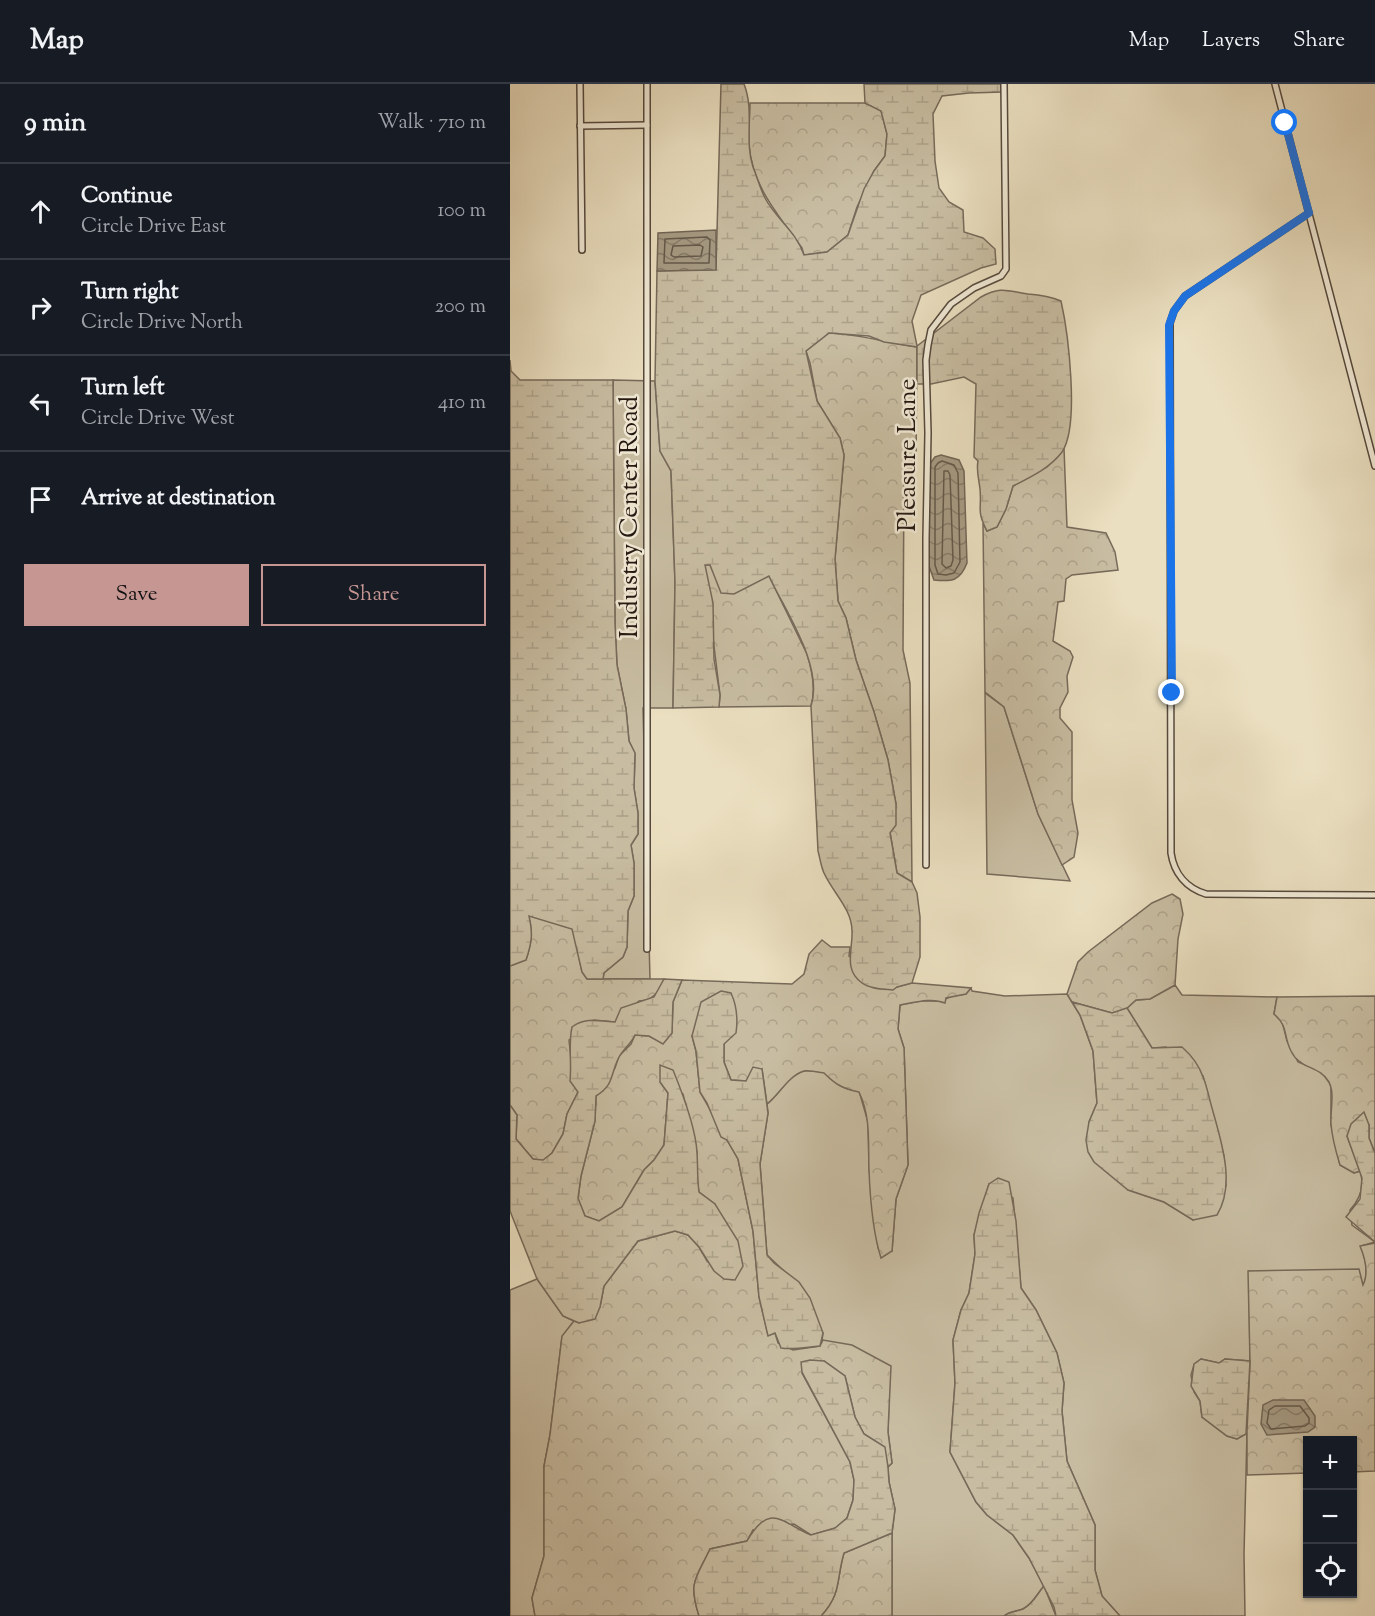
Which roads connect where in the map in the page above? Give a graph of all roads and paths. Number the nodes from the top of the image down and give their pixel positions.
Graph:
1 (580, 84) edge
2 (647, 84) edge
3 (1004, 84) edge
4 (1275, 84) edge
5 (647, 125) junction
6 (580, 126) junction
7 (1309, 213) junction
8 (582, 250) dead end
9 (1375, 466) edge
10 (926, 865) dead end
11 (1375, 895) edge
12 (646, 949) dead end

1 - 6 street
2 - 5 street, Industry Center Road
3 - 10 street, Pleasure Lane
4 - 7 street
5 - 6 street
5 - 12 street, Industry Center Road
6 - 8 street
7 - 9 street
7 - 11 street

